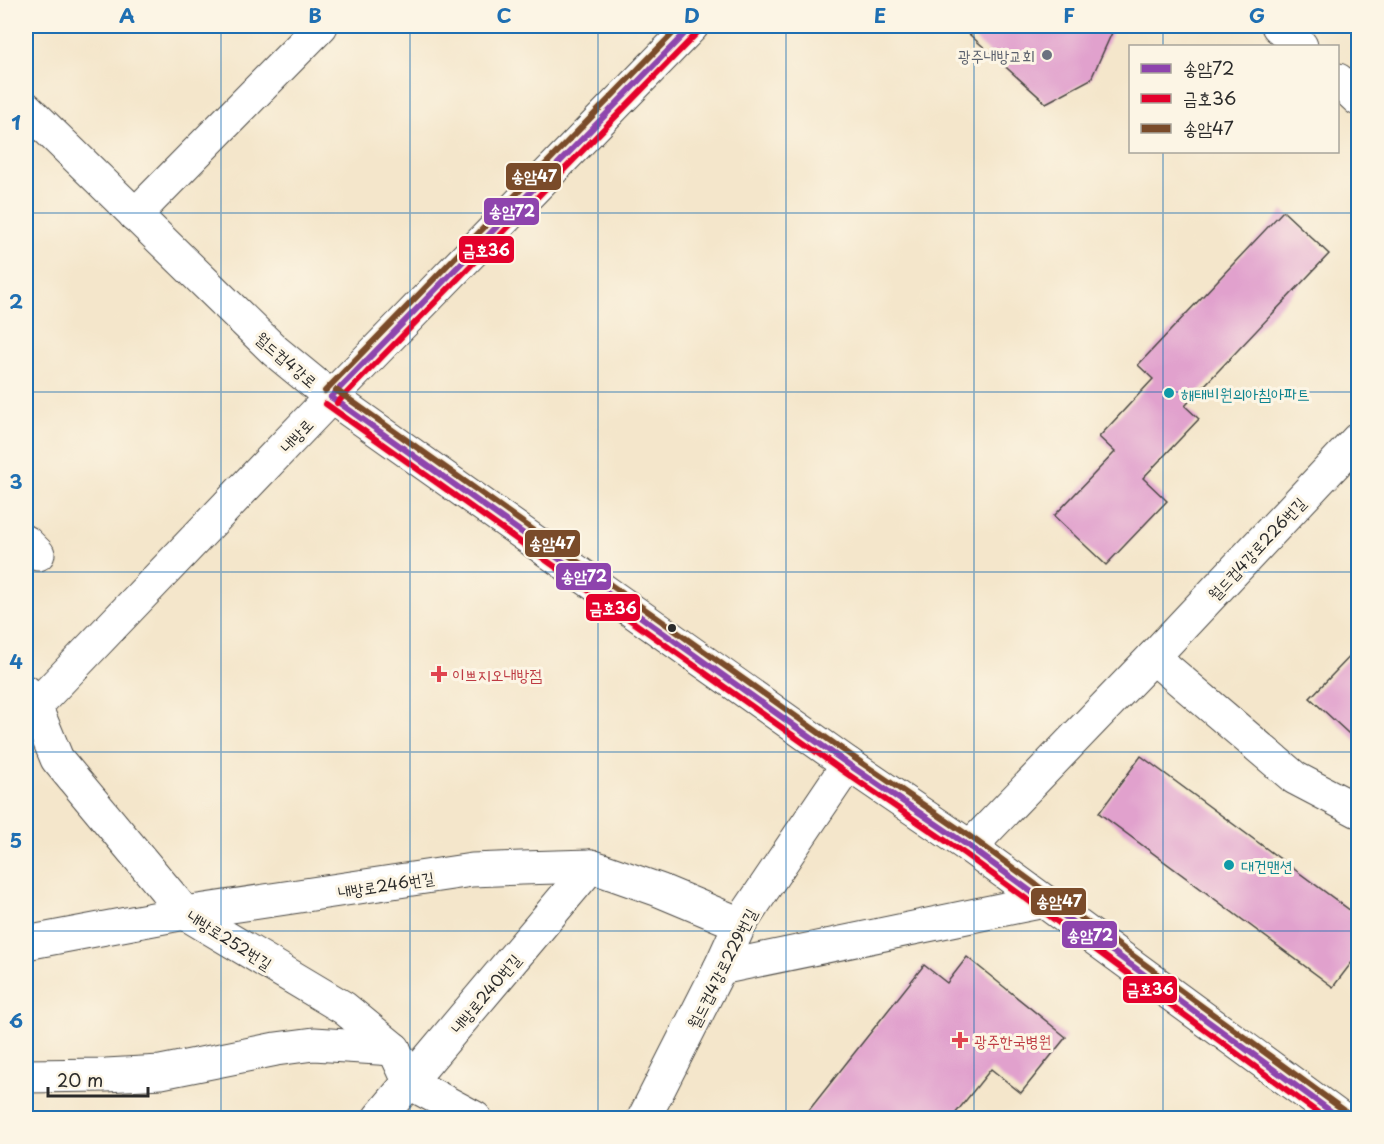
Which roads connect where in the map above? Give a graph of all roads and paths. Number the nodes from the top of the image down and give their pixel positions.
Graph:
1 (321, 26) edge
2 (692, 26) edge
3 (1278, 26) edge
4 (1299, 45) edge
5 (1339, 81) edge
6 (1359, 99) edge
7 (26, 108) edge
8 (135, 215) junction
9 (331, 397) junction
10 (1359, 439) edge
11 (1153, 657) junction
12 (29, 705) edge
13 (848, 764) junction
14 (1359, 811) edge
15 (970, 847) junction
16 (591, 866) junction
17 (1044, 901) junction
18 (185, 913) junction
19 (740, 924) junction
20 (26, 943) edge
21 (720, 968) junction
22 (394, 1049) junction
23 (26, 1076) edge
24 (410, 1083) junction
25 (379, 1119) edge
26 (475, 1119) edge
27 (644, 1119) edge
28 (1340, 1119) edge

1 - 8 street
2 - 9 street, 내방로
3 - 4 street
5 - 6 street
7 - 8 street, 월드컵4강로
8 - 9 street, 월드컵4강로
9 - 12 street, 내방로
9 - 13 street, 월드컵4강로
10 - 11 street, 월드컵4강로226번길
11 - 14 street
11 - 15 street, 월드컵4강로226번길
12 - 18 street, 내방로252번길
13 - 15 street, 월드컵4강로
13 - 19 street, 월드컵4강로229번길
15 - 17 street, 월드컵4강로
16 - 18 street, 내방로246번길
16 - 19 street, 내방로246번길
16 - 24 street, 내방로240번길
17 - 21 street
17 - 28 street, 월드컵4강로
18 - 20 street, 내방로246번길
18 - 22 street, 내방로252번길
19 - 21 street, 월드컵4강로229번길
21 - 27 street, 월드컵4강로229번길
22 - 23 street
22 - 24 street, 내방로252번길
24 - 25 street, 내방로240번길
24 - 26 street

